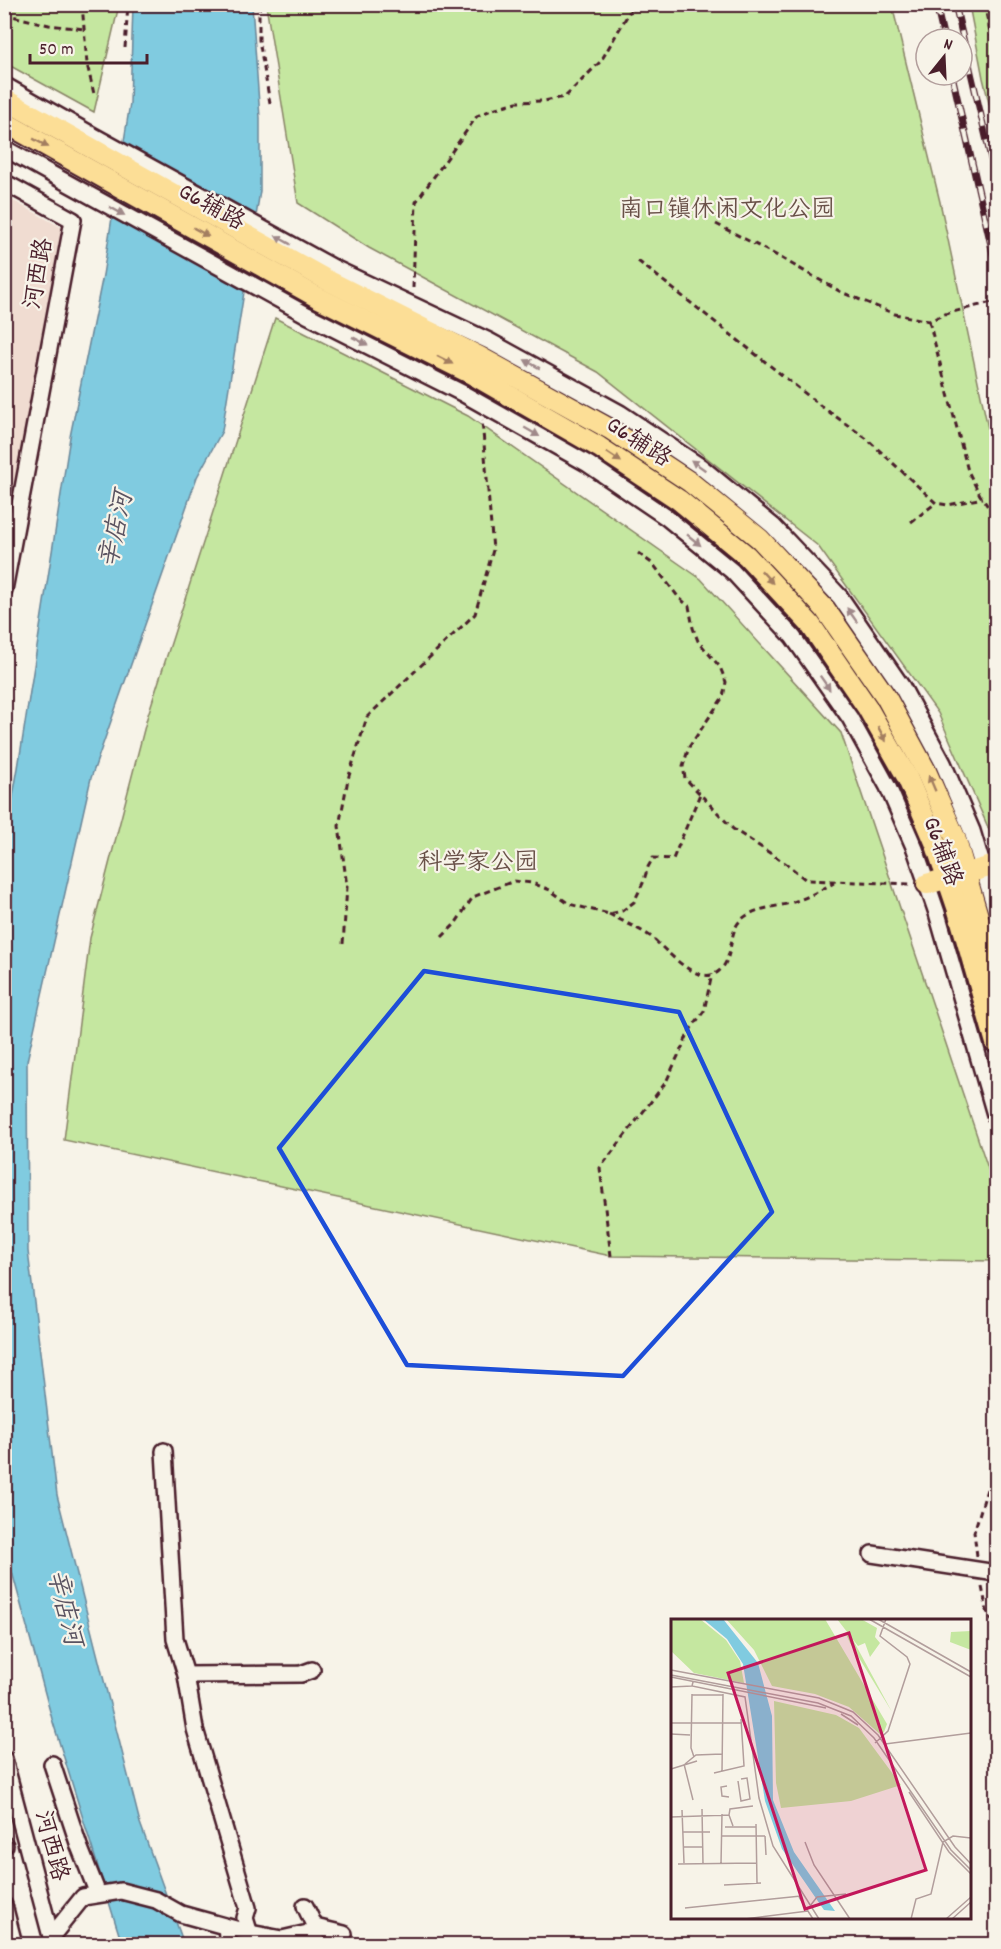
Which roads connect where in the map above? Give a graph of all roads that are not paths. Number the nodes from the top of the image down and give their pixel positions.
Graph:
1 (4, 85) edge
2 (4, 99) edge
3 (4, 122) edge
4 (4, 148) edge
5 (85, 148) junction
6 (4, 182) edge
7 (326, 282) junction
8 (4, 590) edge
9 (973, 871) edge
10 (927, 884) junction
11 (996, 911) edge
12 (996, 978) edge
13 (996, 1043) edge
14 (996, 1118) edge
15 (164, 1451) dead end
16 (872, 1554) dead end
17 (996, 1573) edge
18 (312, 1670) dead end
19 (186, 1675) junction
20 (4, 1759) edge
21 (52, 1764) dead end
22 (99, 1894) junction
23 (4, 1905) edge
24 (305, 1906) dead end
25 (226, 1927) junction
26 (315, 1927) junction
27 (344, 1934) dead end
28 (252, 1939) edge
29 (52, 1941) edge
30 (14, 1944) edge
31 (228, 1944) edge
32 (317, 1944) edge

1 - 5 street, G6辅路
2 - 5 main road, G6辅路
3 -> 5 main road, G6辅路
4 -> 10 street, G6辅路
5 - 7 main road, G6辅路
7 -> 5 street
6 - 8 street, 河西路
7 - 9 main road, G6辅路
9 -> 7 street, G6辅路
9 - 10 main road
9 - 11 street, G6辅路
9 - 12 main road, G6辅路
9 - 13 main road, G6辅路
10 - 14 street, G6辅路
15 - 19 street
16 - 17 street
18 - 19 street
19 - 28 street
20 - 29 street, 河西路
21 - 22 street
22 - 25 street
22 - 29 street
23 - 30 street
24 - 26 street
25 - 28 street
25 - 31 street
26 - 27 street
26 - 28 street
26 - 32 street

